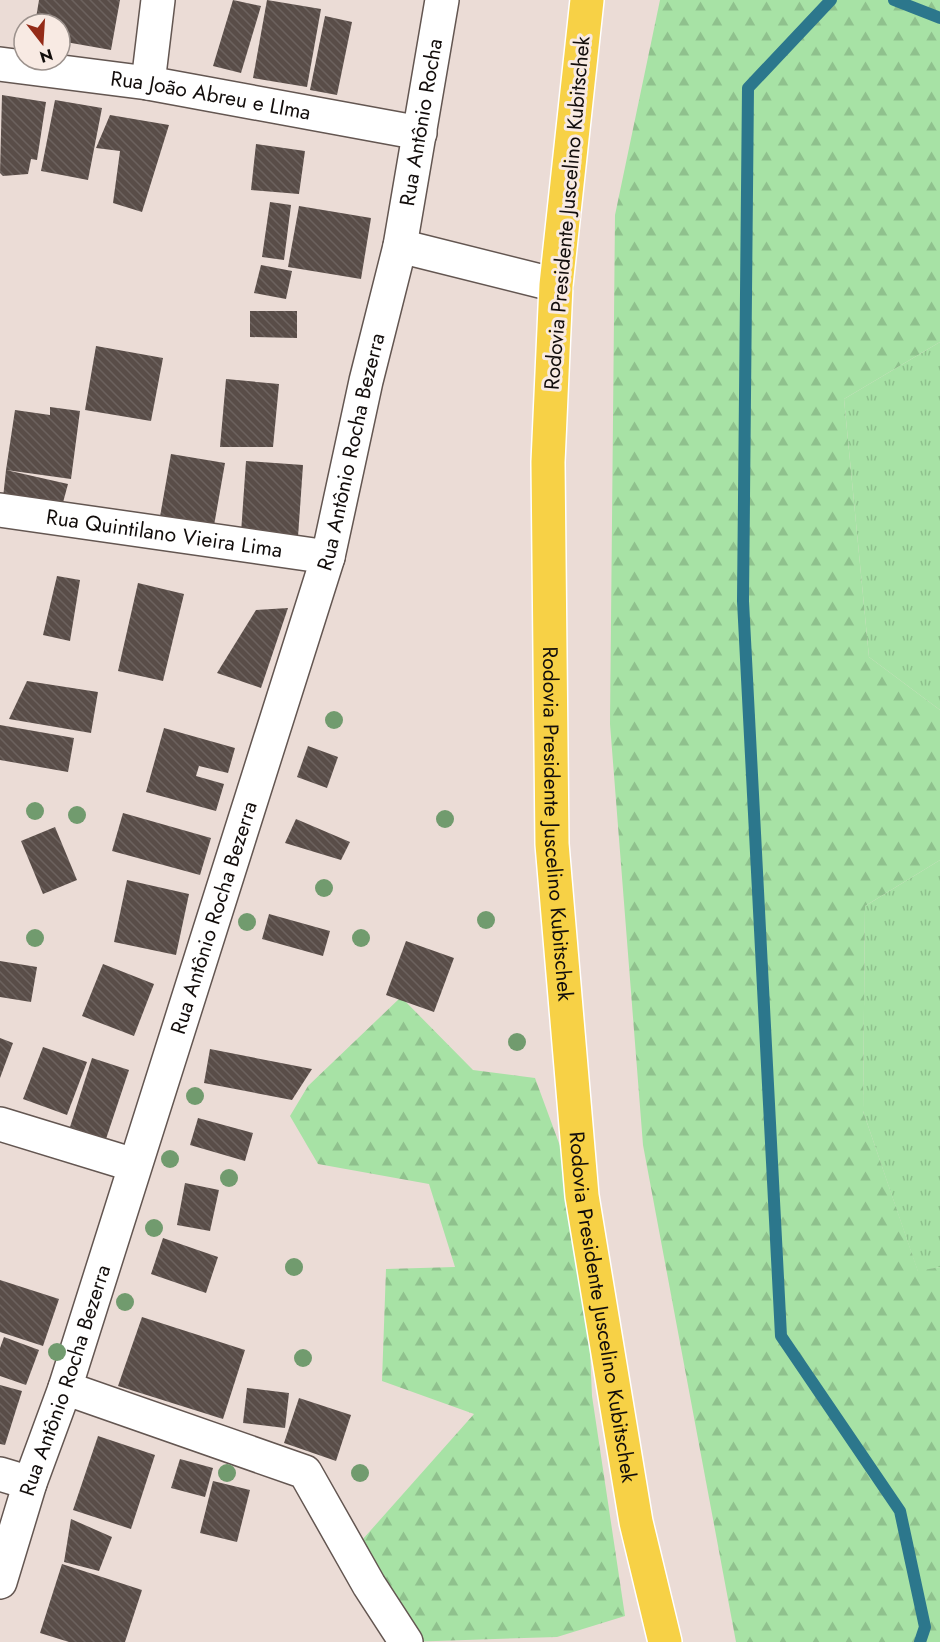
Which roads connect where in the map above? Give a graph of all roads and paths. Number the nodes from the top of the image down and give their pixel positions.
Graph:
1 (158, 0) edge
2 (442, 0) edge
3 (587, 0) edge
4 (0, 64) edge
5 (148, 83) junction
6 (420, 133) junction
7 (400, 246) junction
8 (556, 285) junction
9 (0, 510) edge
10 (328, 557) junction
11 (0, 1124) edge
12 (134, 1165) junction
13 (65, 1388) junction
14 (0, 1474) edge
15 (30, 1483) junction
16 (0, 1582) edge
17 (406, 1642) edge
18 (665, 1642) edge

1 - 5 street
2 - 6 street, Rua Antônio Rocha
3 - 8 highway, Rodovia Presidente Juscelino Kubitschek
4 - 5 street, Rua João Abreu e LIma
5 - 6 street, Rua João Abreu e LIma
6 - 7 street, Rua Antônio Rocha
7 - 8 street
7 - 10 street, Rua Antônio Rocha Bezerra
8 - 18 highway, Rodovia Presidente Juscelino Kubitschek
9 - 10 street, Rua Quintilano Vieira Lima
10 - 12 street, Rua Antônio Rocha Bezerra
11 - 12 street
12 - 13 street, Rua Antônio Rocha Bezerra
13 - 15 street, Rua Antônio Rocha Bezerra
13 - 17 street
14 - 15 street
15 - 16 street, Rua Antônio Rocha Bezerra

